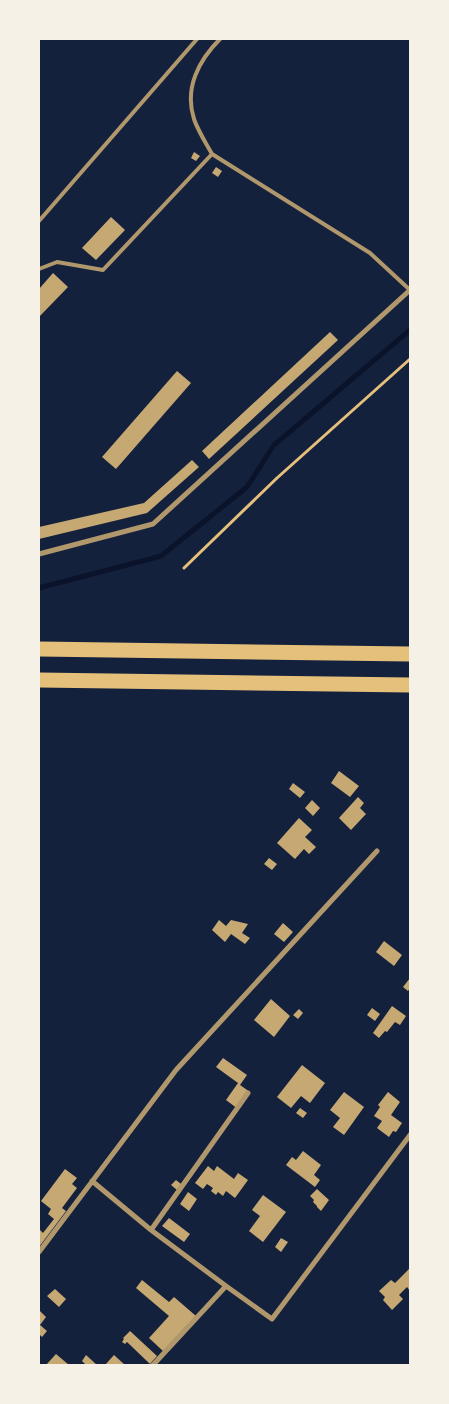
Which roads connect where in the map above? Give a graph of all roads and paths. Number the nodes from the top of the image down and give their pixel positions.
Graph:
1 (197, 39) edge
2 (220, 39) edge
3 (212, 154) junction
4 (39, 221) edge
5 (39, 269) edge
6 (410, 290) edge
7 (410, 359) edge
8 (39, 554) edge
9 (184, 568) dead end
10 (39, 649) edge
11 (410, 654) edge
12 (39, 680) edge
13 (410, 685) edge
14 (377, 851) dead end
15 (248, 1093) dead end
16 (410, 1135) edge
17 (92, 1181) junction
18 (151, 1230) junction
19 (39, 1252) edge
20 (226, 1286) junction
21 (153, 1365) edge

1 - 4 lane
2 - 3 lane
3 - 5 lane
3 - 6 lane
6 - 8 street
7 - 9 path
10 - 11 highway
12 - 13 highway
14 - 17 street
15 - 18 street
16 - 20 street
17 - 18 street
17 - 19 street
18 - 20 street
20 - 21 street

